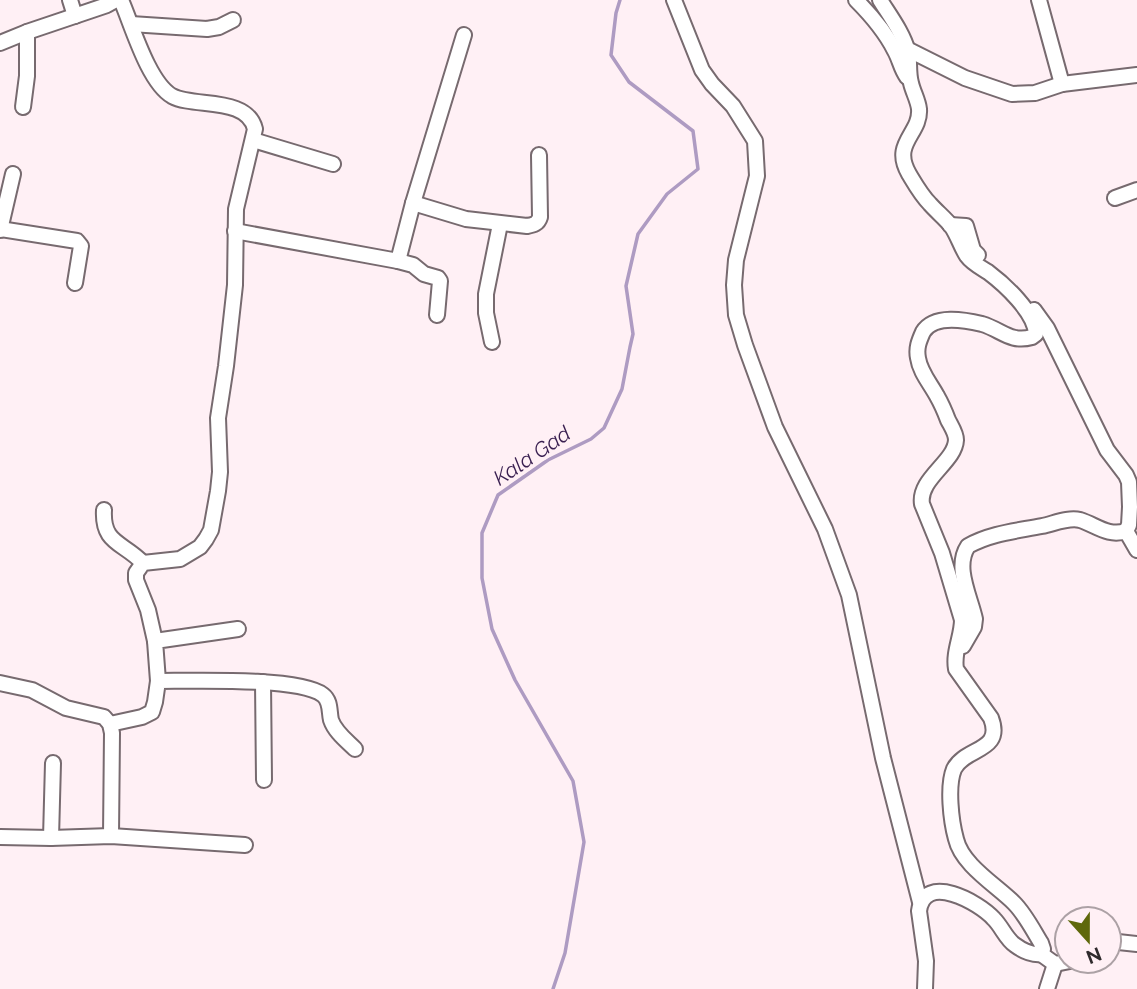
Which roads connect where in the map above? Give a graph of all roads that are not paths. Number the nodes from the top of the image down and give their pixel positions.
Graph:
1 (71, 0) edge
2 (118, 0) edge
3 (674, 0) edge
4 (856, 0) edge
5 (880, 0) edge
6 (1039, 0) edge
7 (75, 16) junction
8 (233, 20) dead end
9 (131, 24) junction
10 (27, 32) junction
11 (464, 35) dead end
12 (0, 43) edge
13 (907, 49) junction
14 (1137, 75) edge
15 (910, 81) junction
16 (1062, 84) junction
17 (23, 107) dead end
18 (253, 140) junction
19 (540, 155) dead end
20 (333, 164) dead end
21 (13, 174) dead end
22 (1137, 190) edge
23 (1115, 198) dead end
24 (412, 203) junction
25 (500, 224) junction
26 (950, 225) junction
27 (0, 229) edge
28 (235, 230) junction
29 (398, 261) junction
30 (75, 283) dead end
31 (437, 315) dead end
32 (492, 342) dead end
33 (104, 510) dead end
34 (1126, 531) junction
35 (1137, 550) edge
36 (144, 563) junction
37 (238, 629) dead end
38 (155, 641) junction
39 (958, 647) junction
40 (158, 681) junction
41 (263, 682) junction
42 (0, 683) edge
43 (110, 724) junction
44 (355, 749) dead end
45 (53, 763) dead end
46 (264, 780) dead end
47 (111, 836) junction
48 (0, 837) edge
49 (51, 838) junction
50 (245, 845) dead end
51 (920, 902) junction
52 (1041, 954) junction
53 (1053, 963) edge
54 (1053, 970) edge
55 (925, 989) edge
56 (1047, 989) edge

1 - 7 street
2 - 7 street
2 - 9 street
3 - 51 street
4 - 15 street
5 - 13 street
6 - 16 street
7 - 10 street
8 - 9 street
9 - 18 street
10 - 12 street
10 - 17 street
11 - 24 street
13 - 15 street
13 - 16 street
14 - 16 street
15 - 26 street
18 - 20 street
18 - 28 street
19 - 25 street
21 - 27 street
22 - 23 street
24 - 25 street
24 - 29 street
25 - 32 street
26 - 34 street
26 - 39 street
27 - 30 street
28 - 29 street
28 - 36 street
29 - 31 street
33 - 36 street
34 - 35 street
34 - 39 street
36 - 38 street
37 - 38 street
38 - 40 street
39 - 52 street
40 - 41 street
40 - 43 street
41 - 44 street
41 - 46 street
42 - 43 street
43 - 47 street
45 - 49 street
47 - 49 street
47 - 50 street
48 - 49 street
51 - 52 street
51 - 55 street
52 - 53 street
54 - 56 street

